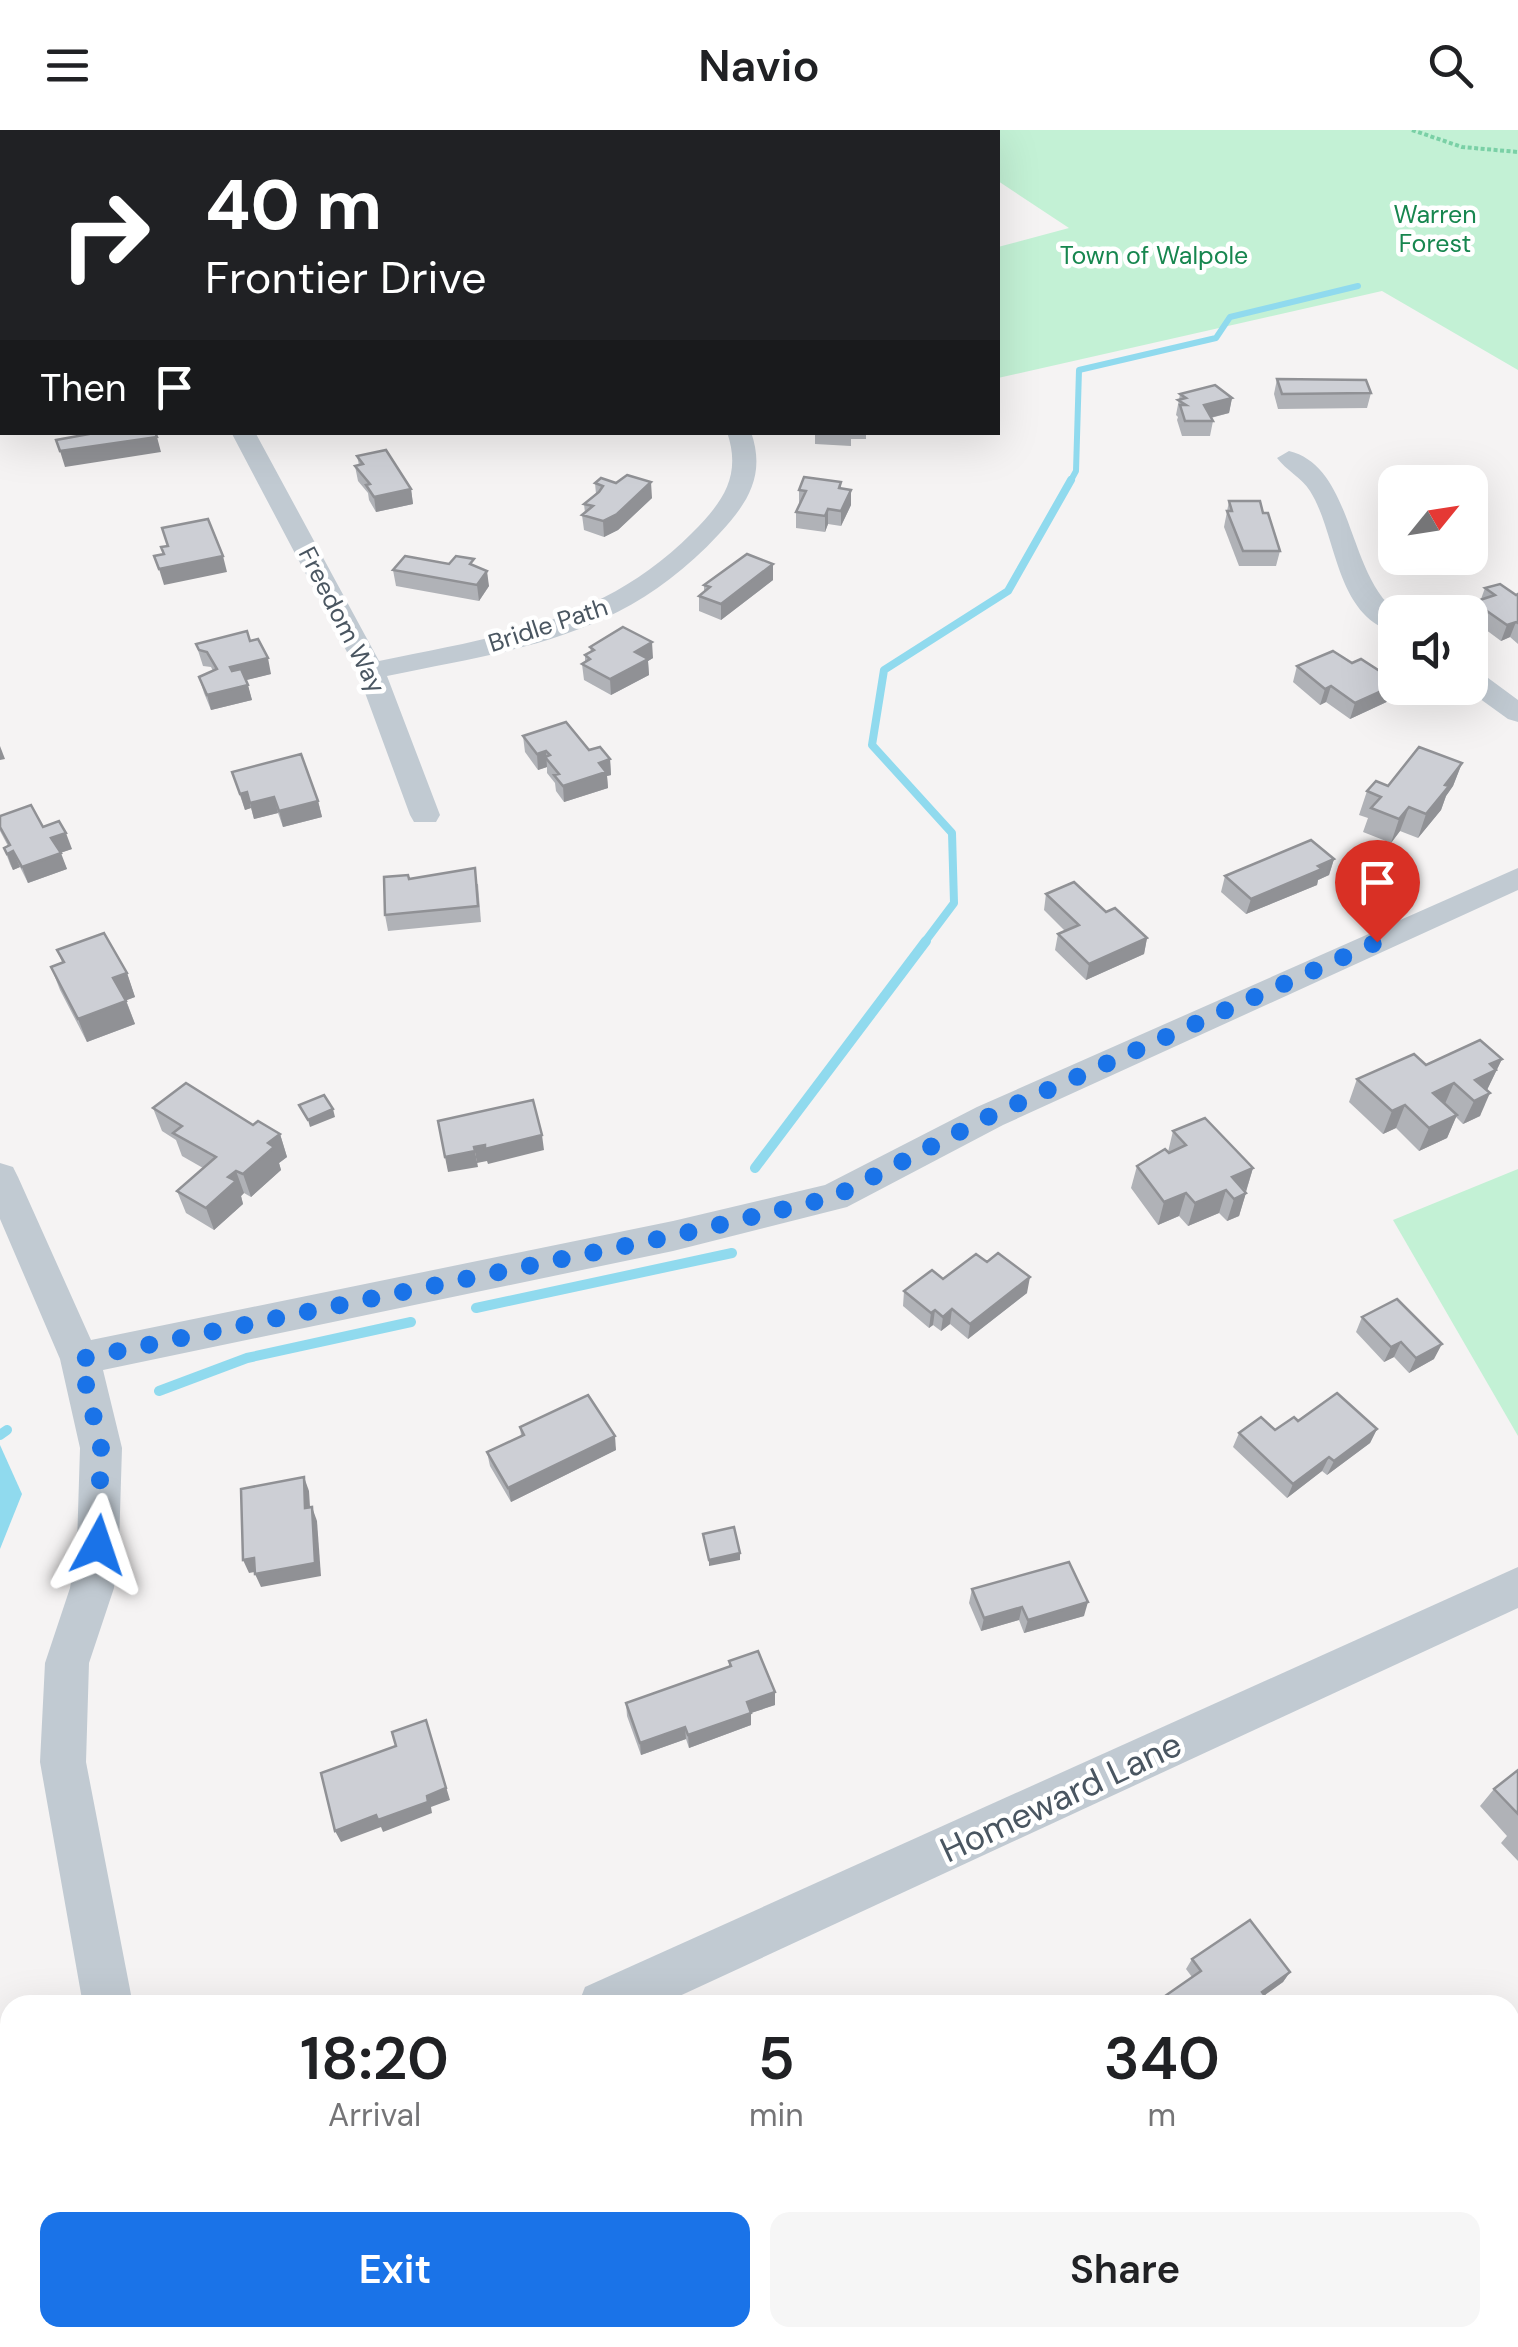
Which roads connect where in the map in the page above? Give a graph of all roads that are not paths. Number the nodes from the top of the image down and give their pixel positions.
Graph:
1 (245, 435) edge
2 (739, 435) edge
3 (1289, 458) dead end
4 (1378, 611) edge
5 (371, 671) junction
6 (1488, 691) edge
7 (1518, 713) edge
8 (425, 815) dead end
9 (1518, 878) edge
10 (0, 1176) edge
11 (80, 1359) junction
12 (1518, 1587) edge
13 (106, 1995) edge
14 (626, 1995) edge

1 - 5 street, Freedom Way
2 - 5 street, Bridle Path
3 - 4 street
5 - 8 street, Freedom Way
6 - 7 street
9 - 11 street
10 - 11 street
11 - 13 street
12 - 14 street, Homeward Lane

